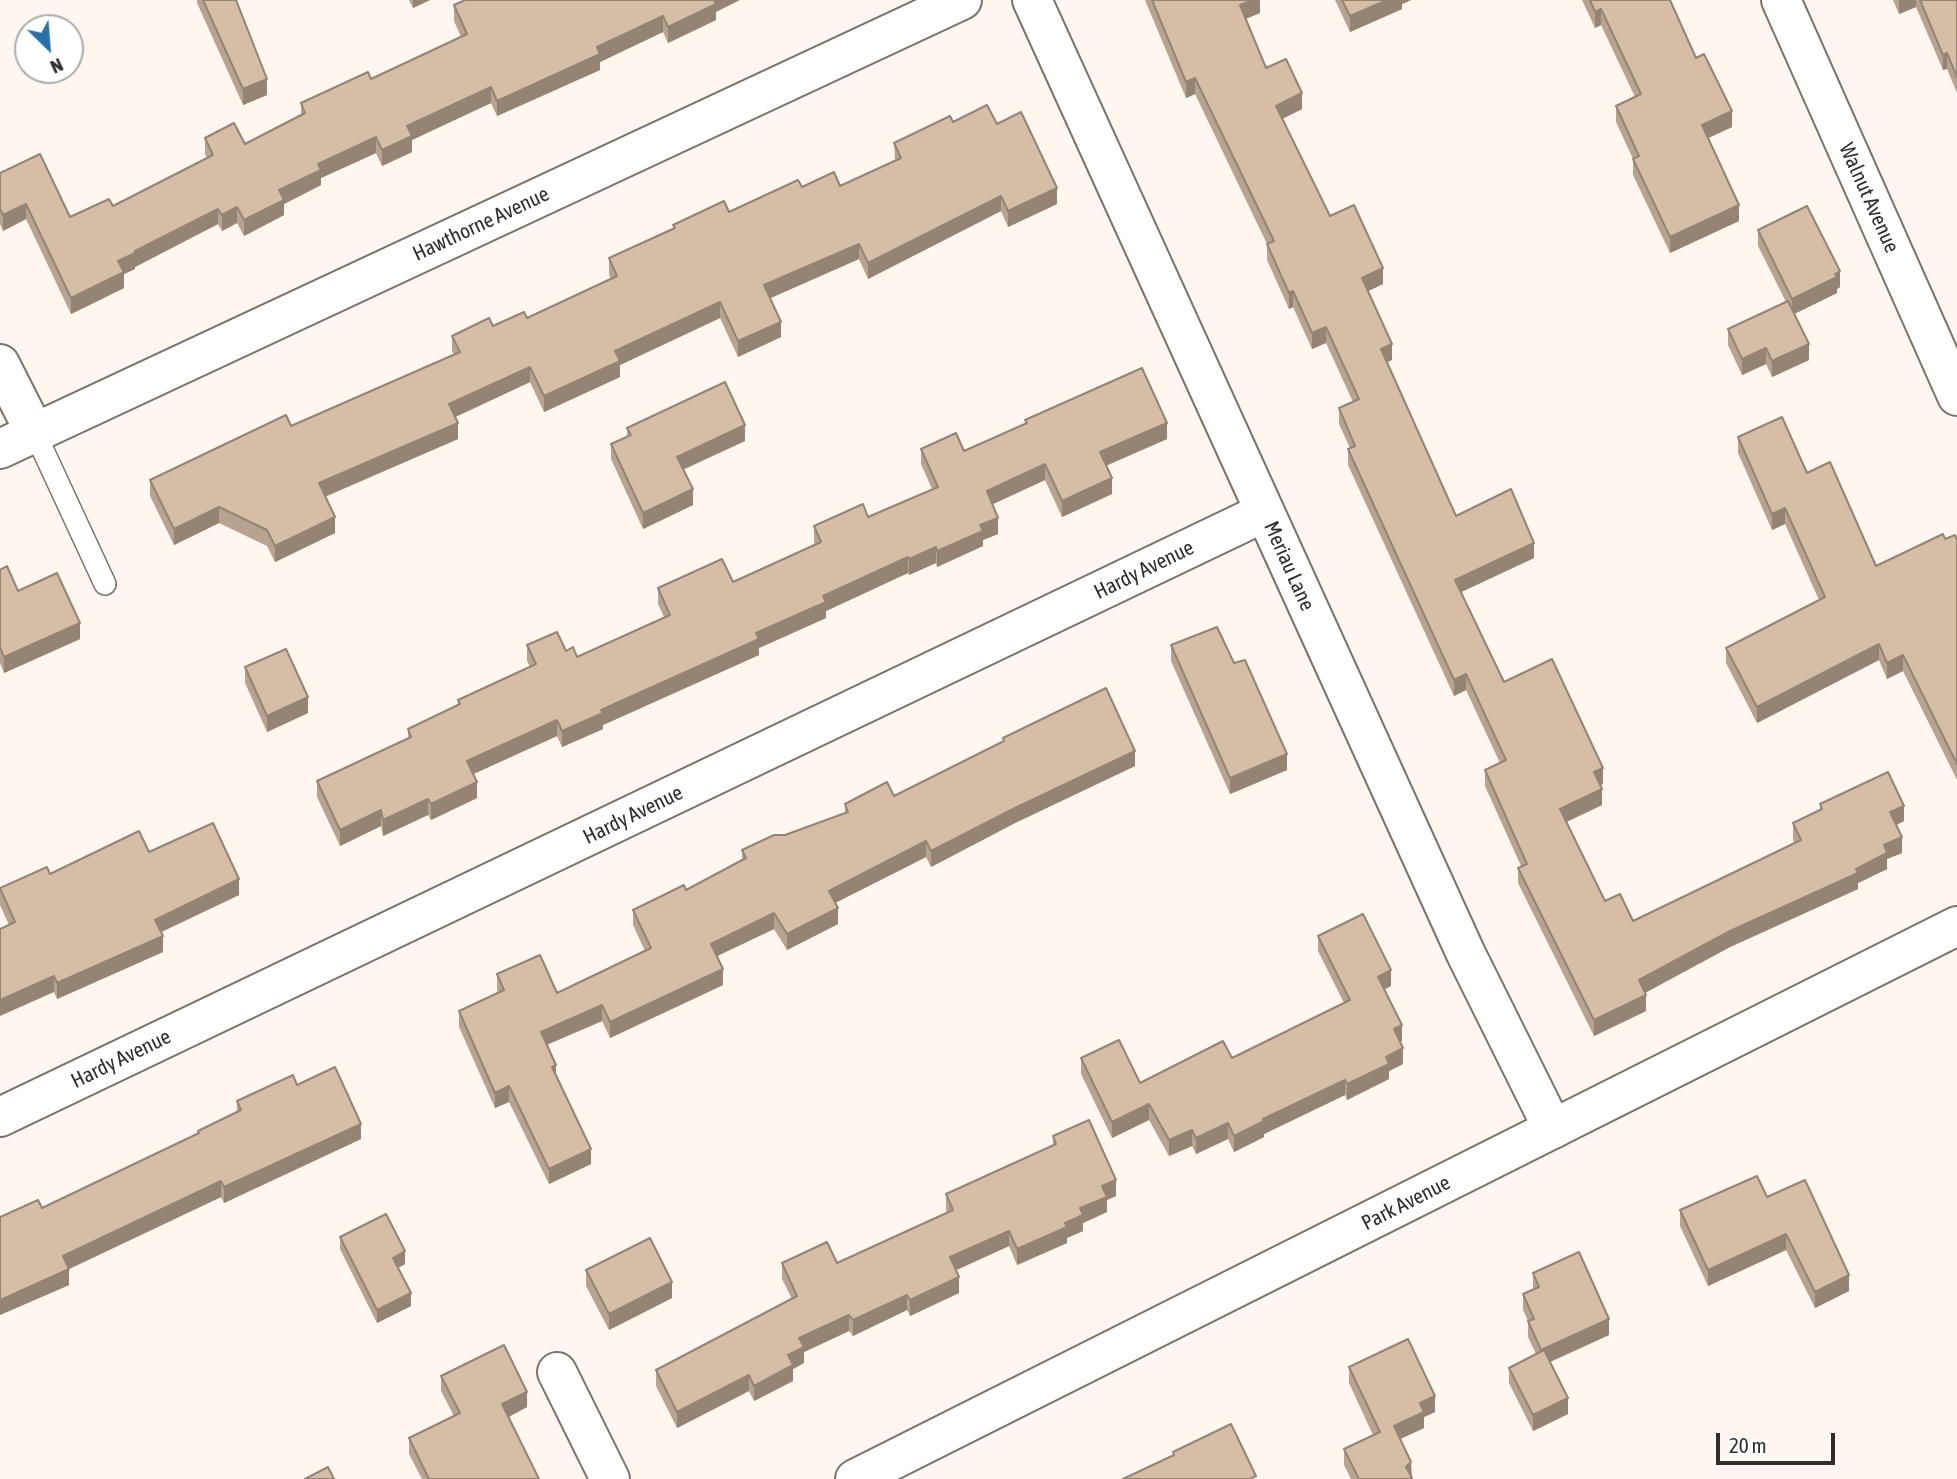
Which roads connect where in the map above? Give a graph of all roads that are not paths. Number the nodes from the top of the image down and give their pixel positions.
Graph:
1 (962, 0) edge
2 (1032, 0) edge
3 (1781, 0) edge
4 (0, 364) edge
5 (1957, 396) edge
6 (34, 433) junction
7 (0, 449) edge
8 (1265, 512) junction
9 (105, 584) dead end
10 (1957, 926) edge
11 (0, 1116) edge
12 (1553, 1129) junction
13 (557, 1372) dead end
14 (610, 1479) edge
15 (855, 1479) edge

1 - 6 street, Hawthorne Avenue
2 - 8 street, Meriau Lane
3 - 5 street, Walnut Avenue
4 - 6 street
6 - 7 street, Hawthorne Avenue
6 - 9 lane
8 - 11 street, Hardy Avenue
8 - 12 street, Meriau Lane
10 - 12 street, Park Avenue
12 - 15 street, Park Avenue
13 - 14 street

